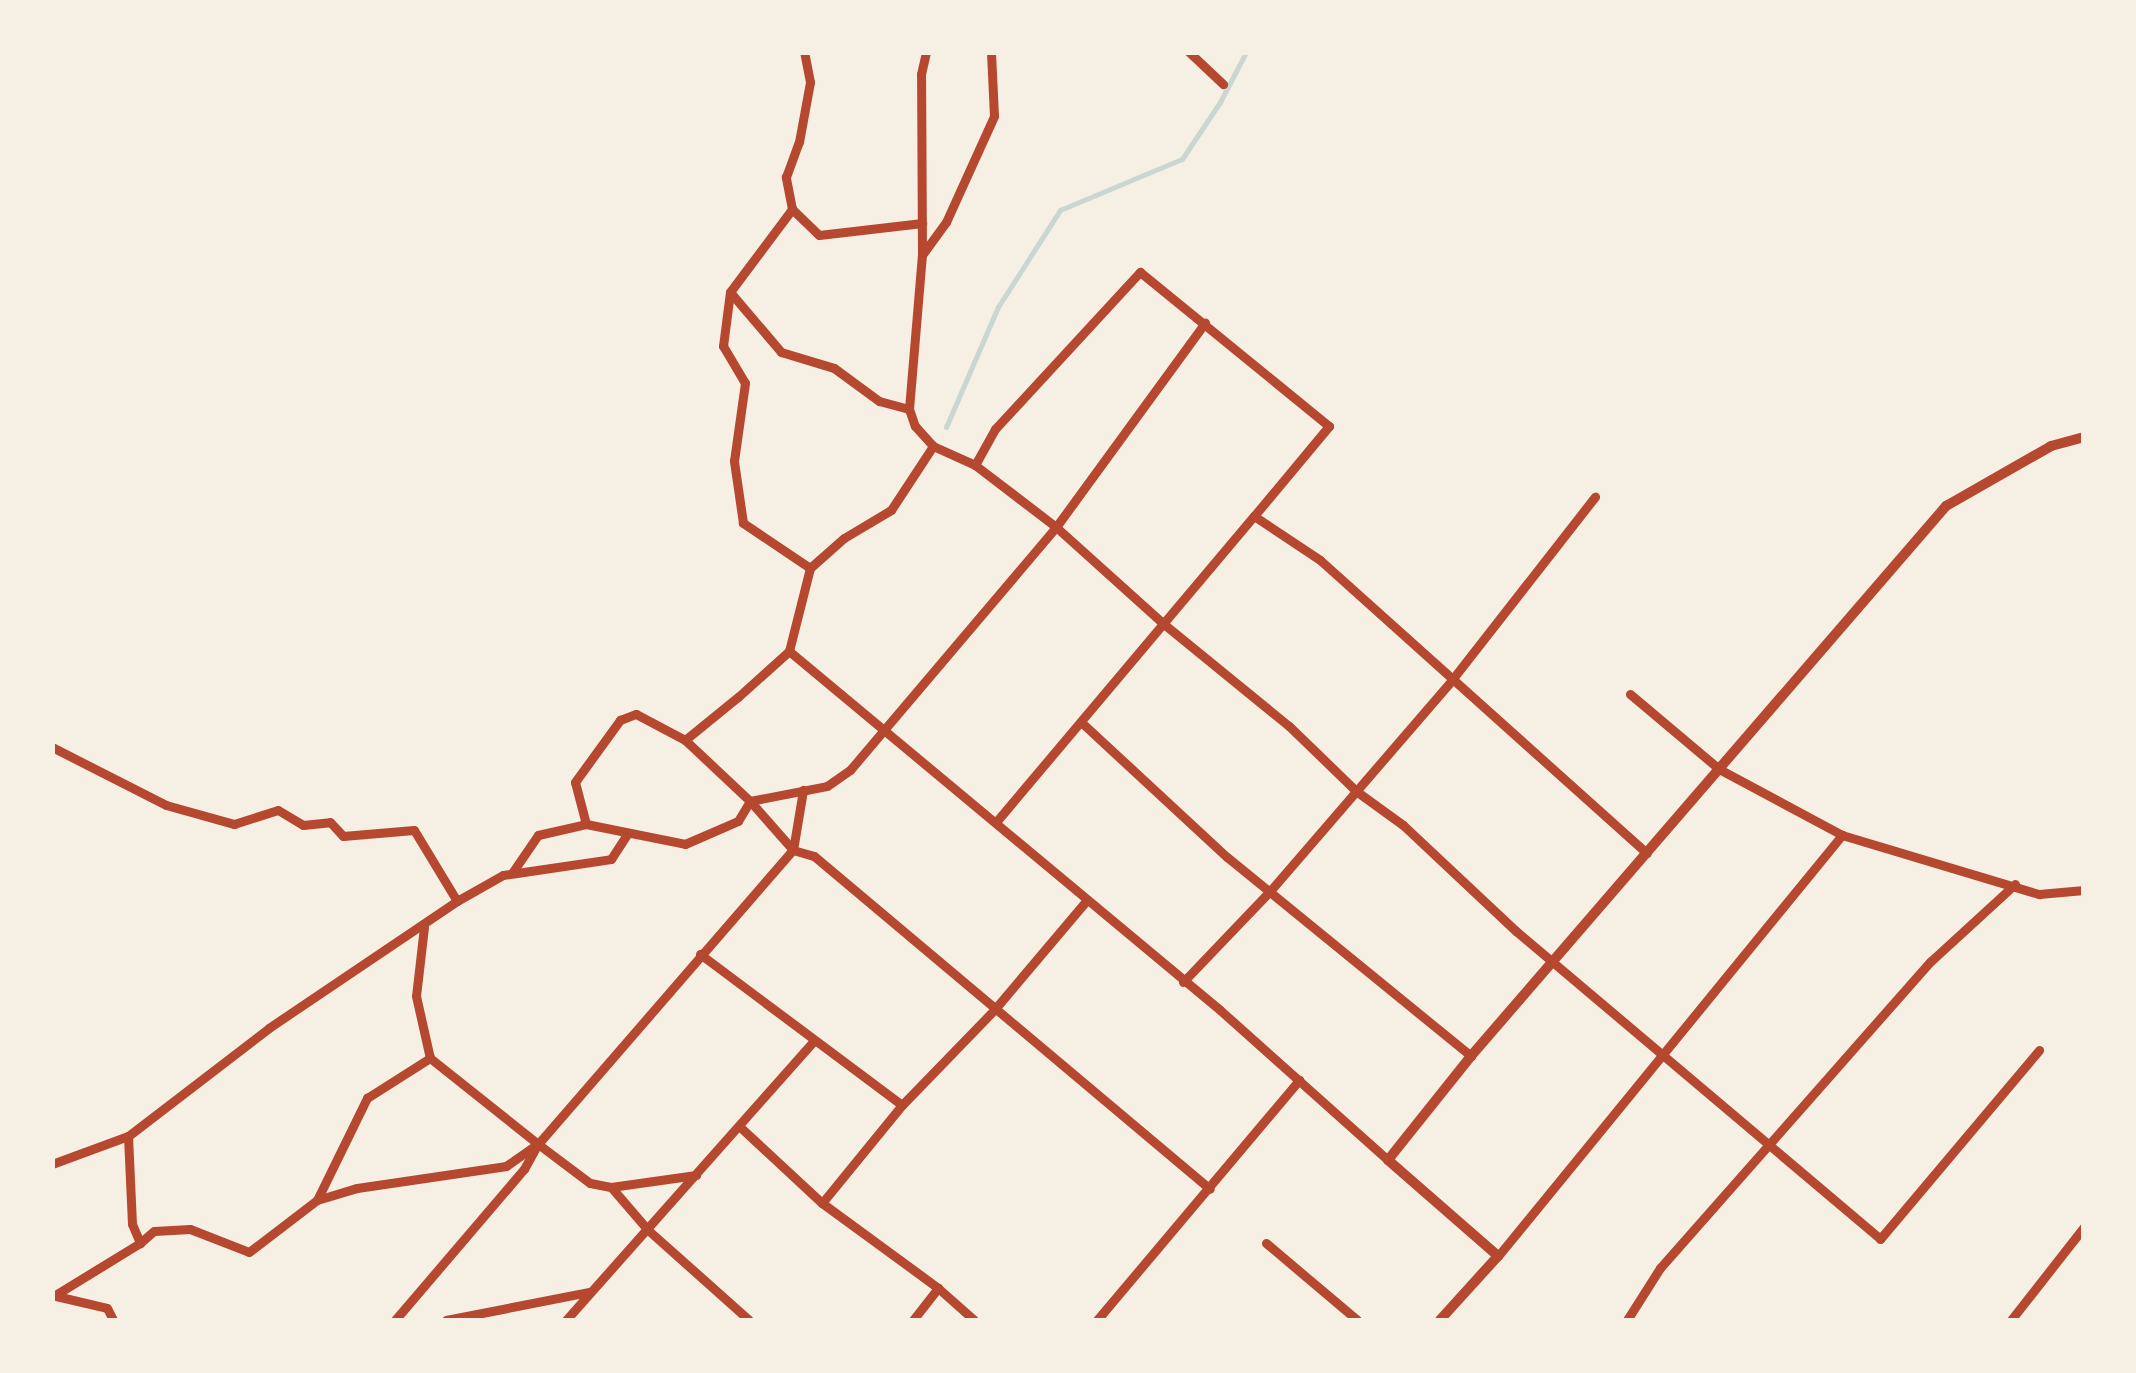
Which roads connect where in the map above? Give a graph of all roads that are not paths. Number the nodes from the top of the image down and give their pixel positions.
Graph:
1 (804, 52) edge
2 (926, 52) edge
3 (990, 52) edge
4 (1189, 52) edge
5 (1223, 84) dead end
6 (792, 208) junction
7 (922, 223) junction
8 (922, 255) junction
9 (730, 292) junction
10 (1205, 323) junction
11 (910, 409) junction
12 (2084, 437) edge
13 (933, 446) junction
14 (975, 465) junction
15 (1595, 497) dead end
16 (1254, 516) junction
17 (1056, 528) junction
18 (810, 568) junction
19 (1165, 625) junction
20 (789, 652) junction
21 (1451, 681) junction
22 (1630, 694) dead end
23 (1082, 722) junction
24 (887, 731) junction
25 (685, 740) junction
26 (52, 747) edge
27 (1719, 768) junction
28 (803, 790) junction
29 (1356, 791) junction
30 (750, 801) junction
31 (996, 822) junction
32 (586, 824) junction
33 (628, 833) junction
34 (1842, 835) junction
35 (793, 850) junction
36 (1646, 852) junction
37 (512, 873) junction
38 (2015, 884) junction
39 (2084, 890) edge
40 (1270, 891) junction
41 (1086, 900) junction
42 (457, 902) junction
43 (424, 927) junction
44 (700, 954) junction
45 (1554, 961) junction
46 (1183, 982) junction
47 (994, 1010) junction
48 (813, 1042) junction
49 (2039, 1050) dead end
50 (1472, 1056) junction
51 (430, 1058) junction
52 (1665, 1058) junction
53 (1299, 1080) junction
54 (902, 1106) junction
55 (739, 1126) junction
56 (128, 1136) junction
57 (538, 1144) junction
58 (1770, 1145) junction
59 (1388, 1160) junction
60 (52, 1164) edge
61 (696, 1175) junction
62 (611, 1187) junction
63 (1210, 1189) junction
64 (317, 1200) junction
65 (822, 1203) junction
66 (2084, 1228) edge
67 (648, 1230) junction
68 (140, 1242) junction
69 (1266, 1244) dead end
70 (1498, 1256) junction
71 (938, 1288) junction
72 (589, 1292) junction
73 (54, 1296) edge
74 (113, 1320) edge
75 (395, 1320) edge
76 (446, 1320) edge
77 (566, 1320) edge
78 (749, 1320) edge
79 (912, 1320) edge
80 (974, 1320) edge
81 (1097, 1320) edge
82 (1357, 1320) edge
83 (1440, 1320) edge
84 (1628, 1320) edge
85 (2011, 1320) edge

1 - 6 street
2 - 7 street
3 - 8 street
4 - 5 street
6 - 7 street
6 - 9 street
7 - 8 street
8 - 11 street
9 - 11 street
9 - 18 street
10 - 14 street
10 - 16 street
10 - 17 street
11 - 13 street
12 - 27 street
13 - 14 street
13 - 18 street
14 - 17 street
15 - 21 street
16 - 19 street
16 - 21 street
17 - 19 street
17 - 24 street
18 - 20 street
19 - 23 street
19 - 29 street
20 - 24 street
20 - 25 street
21 - 29 street
21 - 36 street
22 - 27 street
23 - 31 street
23 - 40 street
24 - 28 street
24 - 31 street
25 - 30 street
25 - 32 street
26 - 42 street
27 - 34 street
27 - 36 street
28 - 30 street
28 - 35 street
29 - 40 street
29 - 45 street
30 - 33 street
30 - 35 street
31 - 41 street
32 - 33 street
32 - 37 street
33 - 37 street
34 - 38 street
34 - 52 street
35 - 44 street
35 - 47 street
36 - 45 street
37 - 42 street
38 - 39 street
38 - 58 street
40 - 46 street
40 - 50 street
41 - 46 street
41 - 47 street
42 - 43 street
43 - 51 street
43 - 56 street
44 - 48 street
44 - 57 street
45 - 50 street
45 - 52 street
46 - 53 street
47 - 54 street
47 - 63 street
48 - 54 street
48 - 55 street
49 - 58 street
50 - 59 street
51 - 57 street
51 - 64 street
52 - 58 street
52 - 70 street
53 - 59 street
53 - 63 street
54 - 65 street
55 - 61 street
55 - 65 street
56 - 60 street
56 - 68 street
57 - 62 street
57 - 64 street
57 - 75 street
58 - 84 street
59 - 70 street
61 - 62 street
61 - 67 street
62 - 67 street
63 - 81 street
64 - 68 street
65 - 71 street
66 - 85 street
67 - 72 street
67 - 78 street
68 - 73 street
69 - 82 street
70 - 83 street
71 - 79 street
71 - 80 street
72 - 76 street
72 - 77 street
73 - 74 street

